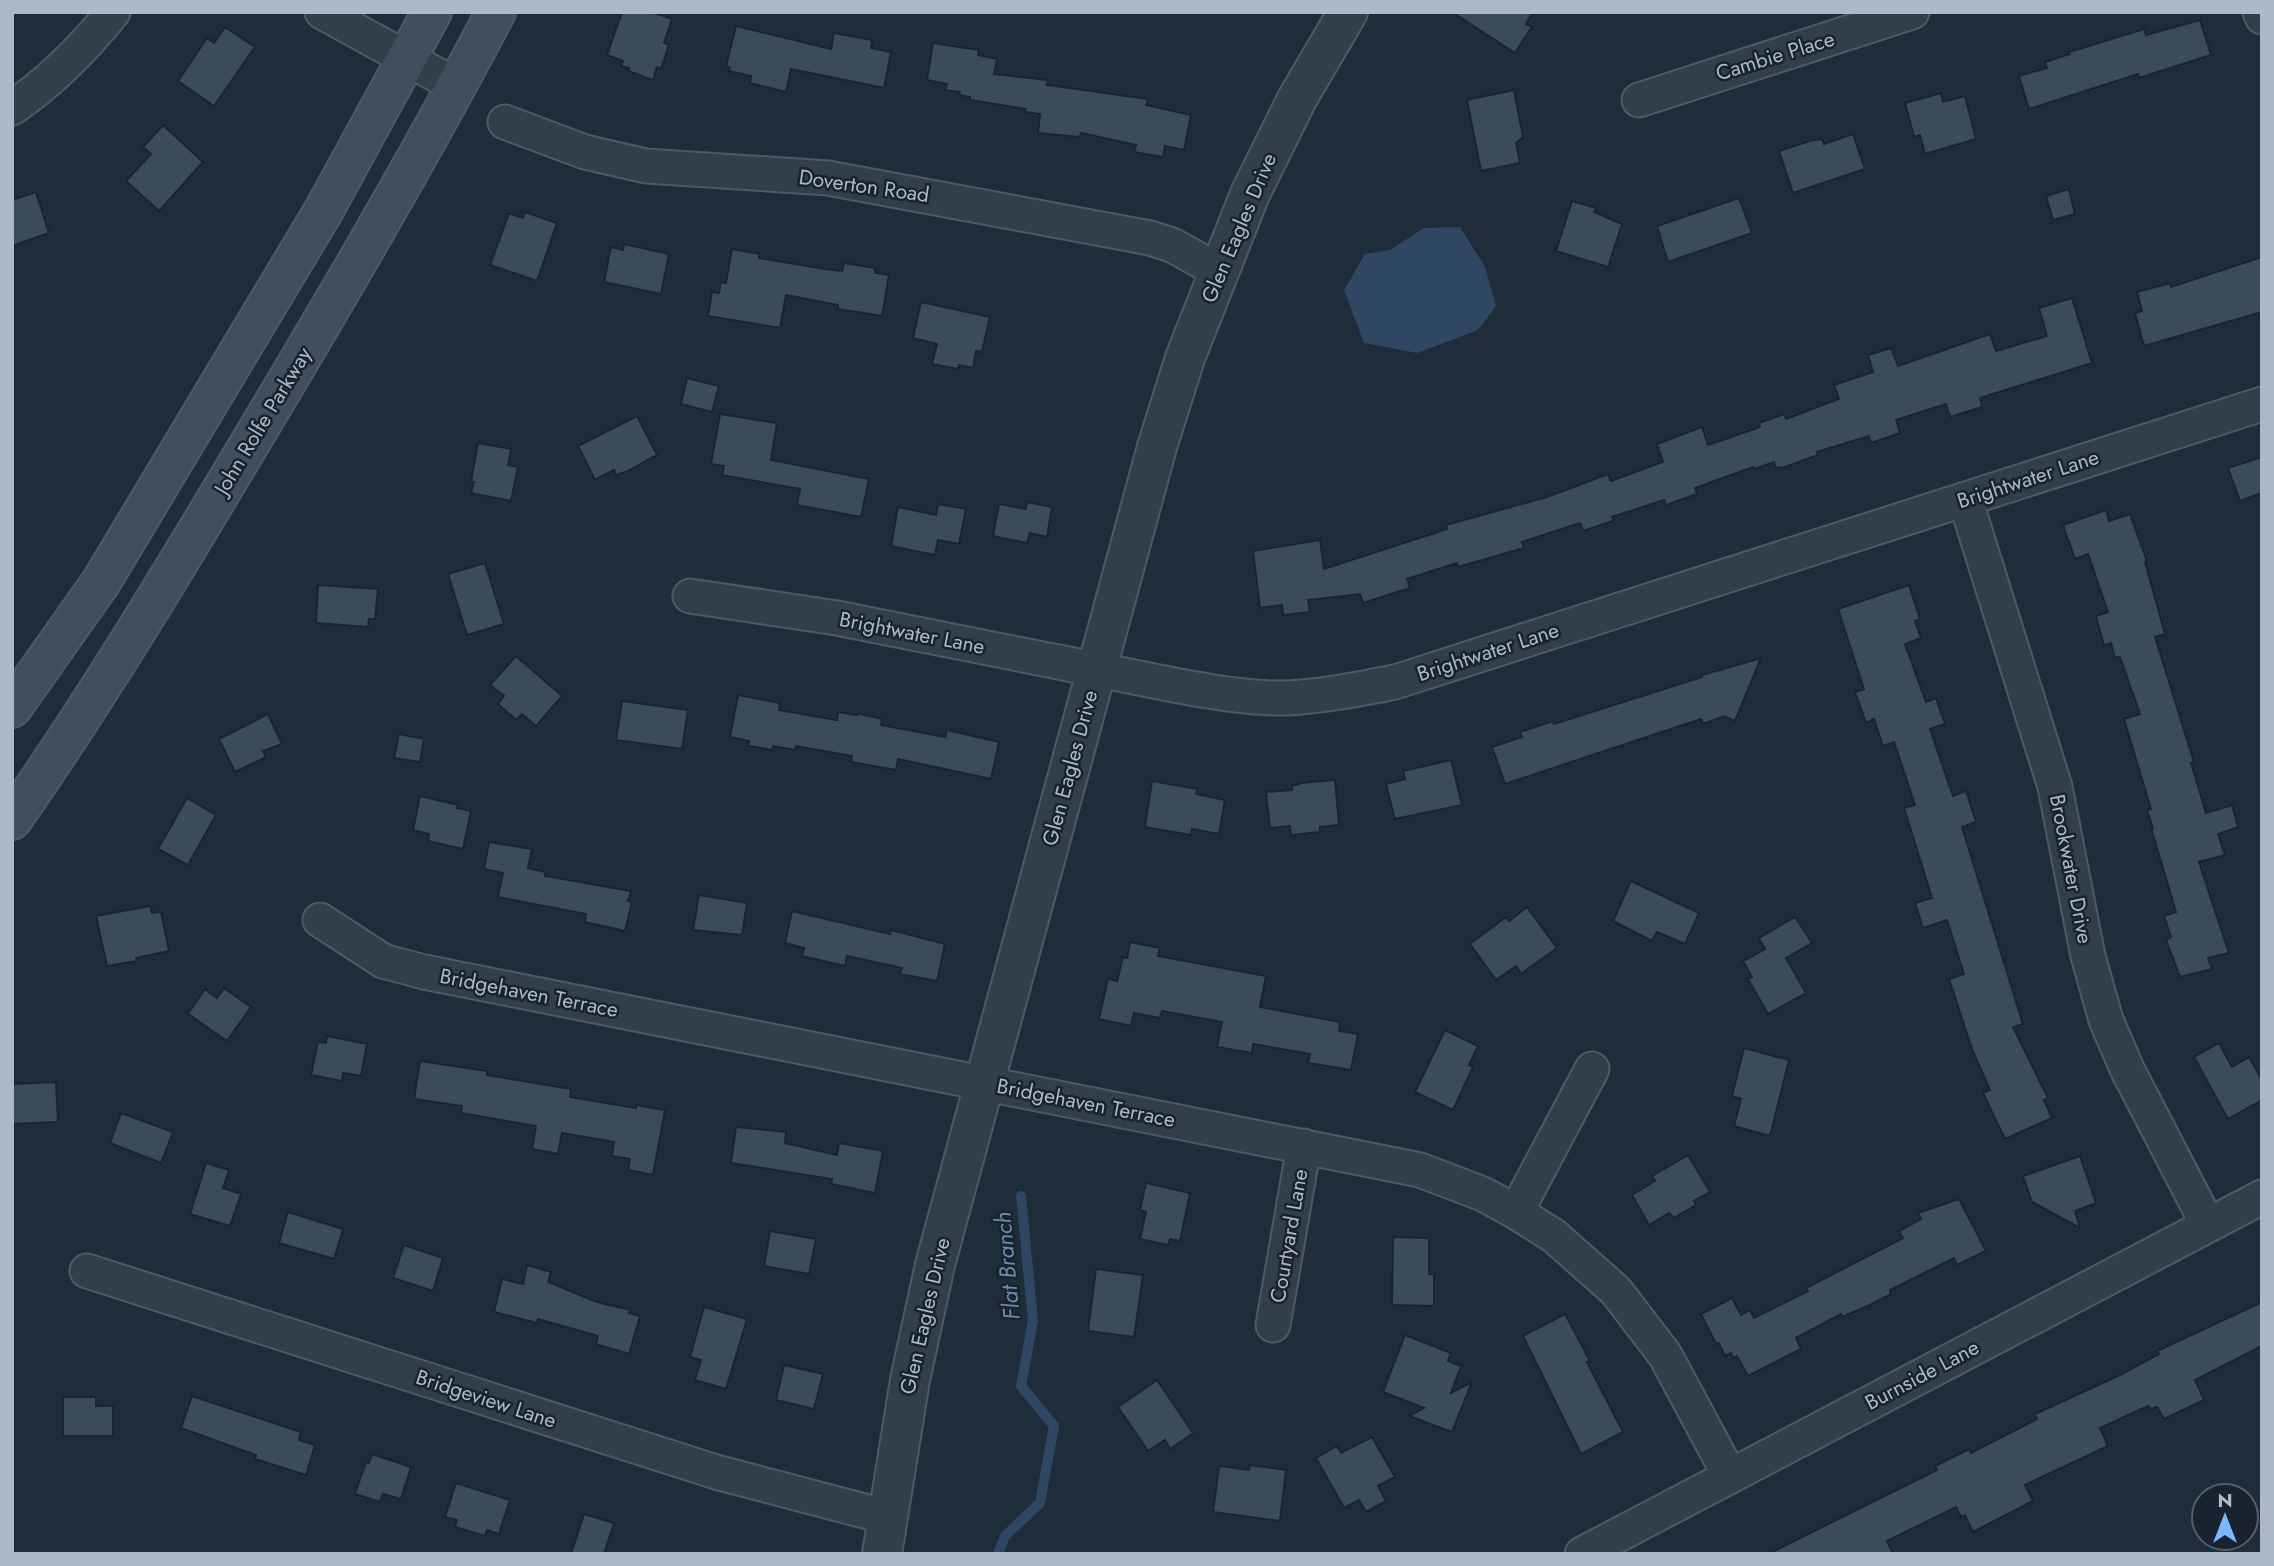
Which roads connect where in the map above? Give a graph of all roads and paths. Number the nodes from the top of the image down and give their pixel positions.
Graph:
1 (113, 12) edge
2 (322, 12) edge
3 (432, 12) edge
4 (496, 12) edge
5 (1348, 12) edge
6 (1912, 12) edge
7 (409, 58) junction
8 (457, 86) junction
9 (1639, 100) dead end
10 (12, 108) edge
11 (505, 122) dead end
12 (1219, 271) junction
13 (2262, 404) edge
14 (1965, 499) junction
15 (690, 596) dead end
16 (1097, 669) junction
17 (12, 708) edge
18 (12, 820) edge
19 (320, 920) dead end
20 (1592, 1069) dead end
21 (985, 1083) junction
22 (1304, 1146) junction
23 (2262, 1197) edge
24 (1516, 1212) junction
25 (2208, 1225) junction
26 (87, 1271) dead end
27 (1273, 1325) dead end
28 (1730, 1476) junction
29 (887, 1517) junction
30 (882, 1554) edge
31 (1582, 1554) edge

1 - 10 street
2 - 7 street
3 - 7 main road
4 - 8 main road, John Rolfe Parkway
5 - 12 street, Glen Eagles Drive
6 - 9 street, Cambie Place
7 - 8 street
7 - 17 main road
8 - 18 main road, John Rolfe Parkway
11 - 12 street, Doverton Road
12 - 16 street, Glen Eagles Drive
13 - 14 street, Brightwater Lane
14 - 16 street, Brightwater Lane
14 - 25 street, Brookwater Drive
15 - 16 street, Brightwater Lane
16 - 21 street, Glen Eagles Drive
19 - 21 street, Bridgehaven Terrace
20 - 24 street
21 - 22 street, Bridgehaven Terrace
21 - 29 street, Glen Eagles Drive
22 - 24 street, Bridgehaven Terrace
22 - 27 street, Courtyard Lane
23 - 25 street, Burnside Lane
24 - 28 street, Bridgehaven Terrace
25 - 28 street, Burnside Lane
26 - 29 street, Bridgeview Lane
28 - 31 street, Burnside Lane
29 - 30 street, Glen Eagles Drive

